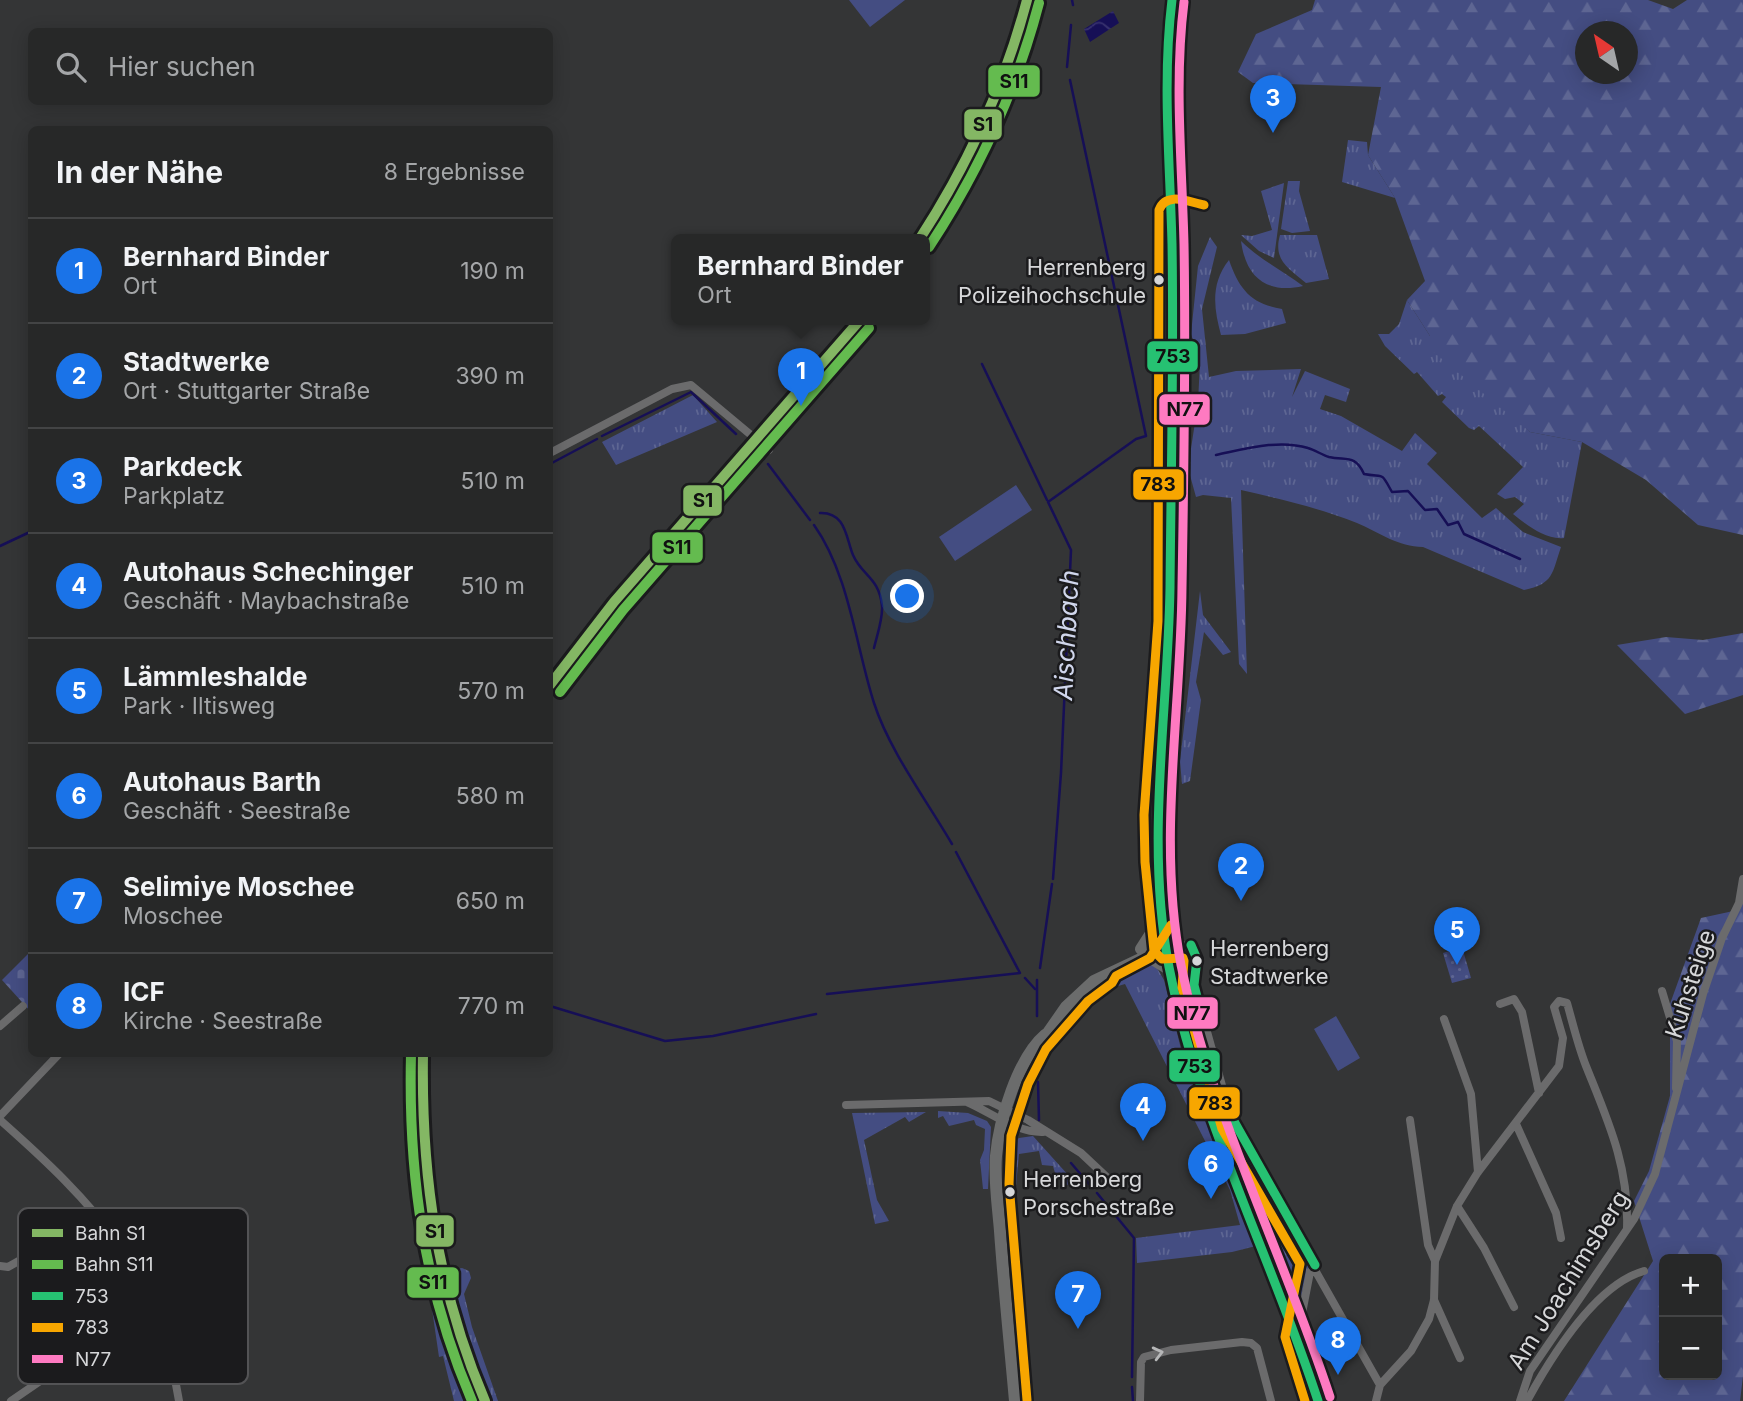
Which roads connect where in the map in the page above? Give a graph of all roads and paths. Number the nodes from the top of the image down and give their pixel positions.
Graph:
1 (1172, 0) edge
2 (769, 450) dead end
3 (553, 451) edge
4 (1743, 879) edge
5 (1161, 918) junction
6 (1166, 947) junction
7 (1145, 953) junction
8 (1170, 970) junction
9 (1662, 991) dead end
10 (1500, 1004) dead end
11 (23, 1006) dead end
12 (1444, 1019) dead end
13 (0, 1026) edge
14 (56, 1057) edge
15 (1539, 1093) junction
16 (1676, 1101) junction
17 (846, 1105) dead end
18 (1008, 1116) junction
19 (0, 1118) edge
20 (1410, 1120) dead end
21 (1516, 1124) junction
22 (1478, 1172) junction
23 (1234, 1174) junction
24 (1113, 1183) dead end
25 (1457, 1206) junction
26 (91, 1208) edge
27 (1281, 1208) junction
28 (1628, 1228) junction
29 (1561, 1238) dead end
30 (1435, 1261) junction
31 (18, 1262) edge
32 (1315, 1265) junction
33 (0, 1266) edge
34 (1644, 1271) dead end
35 (1434, 1300) junction
36 (1514, 1307) dead end
37 (1297, 1337) junction
38 (1460, 1358) dead end
39 (37, 1384) edge
40 (1380, 1385) junction
41 (10, 1401) edge
42 (1015, 1401) edge
43 (1140, 1401) edge
44 (1271, 1401) edge
45 (1318, 1401) edge
46 (1376, 1401) edge
47 (1520, 1401) edge
48 (1527, 1401) edge

1 - 5 main road
2 - 3 street
4 - 16 street, Kuhsteige
5 - 6 main road
5 - 7 main road
6 - 7 main road
6 - 8 main road
6 - 27 street
7 - 8 main road
7 - 18 main road
8 - 23 main road
9 - 16 street
10 - 15 street
11 - 13 street
12 - 22 street
14 - 19 street
15 - 21 street
15 - 28 street
16 - 28 street, Am Joachimsberg
17 - 18 street
18 - 24 street
18 - 42 main road
19 - 26 street
20 - 30 street
21 - 22 street
21 - 29 street
22 - 25 street
23 - 27 street
23 - 37 main road
25 - 30 street
25 - 36 street
27 - 32 street
28 - 47 street, Am Joachimsberg
30 - 35 street
31 - 33 street
32 - 37 street
32 - 40 street
34 - 48 street, Am Joachimsberg
35 - 38 street
35 - 40 street
37 - 45 main road
39 - 41 street
40 - 46 street
43 -> 44 street

